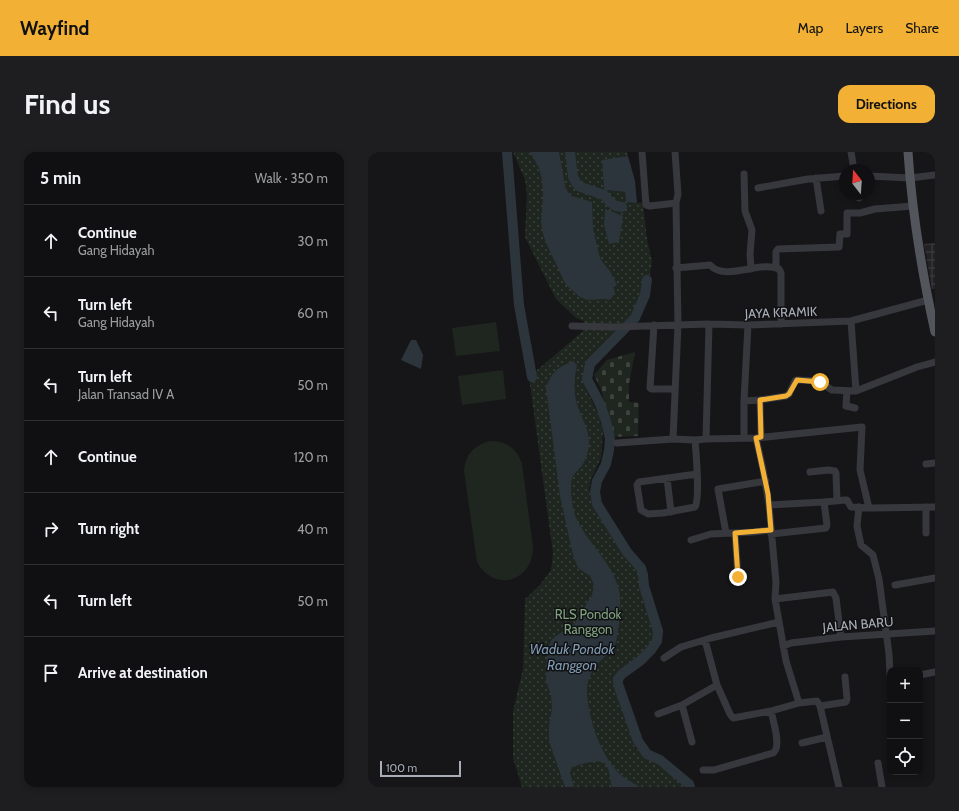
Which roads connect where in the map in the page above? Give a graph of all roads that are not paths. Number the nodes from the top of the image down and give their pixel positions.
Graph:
1 (642, 152) edge
2 (675, 152) edge
3 (851, 152) edge
4 (908, 152) edge
5 (853, 164) edge
6 (744, 174) dead end
7 (935, 175) edge
8 (839, 176) edge
9 (875, 176) edge
10 (816, 178) junction
11 (910, 178) junction
12 (758, 188) dead end
13 (676, 203) junction
14 (913, 206) junction
15 (821, 211) dead end
16 (676, 268) junction
17 (776, 268) junction
18 (751, 269) junction
19 (928, 300) junction
20 (851, 321) junction
21 (709, 324) junction
22 (781, 324) junction
23 (678, 325) junction
24 (748, 325) junction
25 (572, 326) dead end
26 (654, 326) junction
27 (935, 332) edge
28 (935, 362) edge
29 (675, 389) junction
30 (847, 391) junction
31 (856, 391) junction
32 (760, 400) junction
33 (744, 401) junction
34 (855, 408) dead end
35 (744, 438) junction
36 (758, 438) junction
37 (674, 439) junction
38 (706, 439) junction
39 (696, 440) junction
40 (617, 443) dead end
41 (935, 463) edge
42 (926, 464) dead end
43 (810, 472) dead end
44 (697, 474) junction
45 (667, 478) junction
46 (766, 481) junction
47 (837, 501) junction
48 (824, 502) junction
49 (769, 505) junction
50 (859, 507) junction
51 (926, 507) junction
52 (935, 507) edge
53 (869, 508) junction
54 (670, 512) junction
55 (771, 532) junction
56 (726, 533) junction
57 (735, 533) junction
58 (926, 533) dead end
59 (691, 540) dead end
60 (738, 577) dead end
61 (935, 578) edge
62 (895, 585) dead end
63 (775, 599) junction
64 (779, 622) junction
65 (935, 631) edge
66 (886, 634) junction
67 (841, 637) junction
68 (705, 640) junction
69 (783, 646) junction
70 (664, 658) dead end
71 (890, 667) edge
72 (935, 672) edge
73 (923, 674) edge
74 (845, 677) dead end
75 (717, 685) junction
76 (799, 703) junction
77 (682, 705) junction
78 (820, 706) junction
79 (771, 711) junction
80 (658, 714) dead end
81 (828, 737) junction
82 (692, 742) dead end
83 (802, 743) dead end
84 (878, 763) dead end
85 (703, 770) dead end
86 (839, 787) edge
87 (882, 787) edge

1 - 13 street
2 - 13 street
3 - 5 street
4 - 11 main road
6 - 18 street
7 - 11 street
8 - 10 street
9 - 11 street
10 - 12 street
10 - 15 street
11 - 14 main road
13 - 16 street
14 - 17 street
14 - 19 main road
16 - 18 street
16 - 23 street
17 - 18 street
17 - 22 street
19 - 20 street, JAYA KRAMIK
19 - 27 main road
20 - 22 street, JAYA KRAMIK
20 - 31 street
21 - 23 street, JAYA KRAMIK
21 - 24 street, JAYA KRAMIK
21 - 38 street
22 - 24 street, JAYA KRAMIK
23 - 26 street, JAYA KRAMIK
23 - 29 street
24 - 33 street
25 - 26 street, JAYA KRAMIK
26 - 29 street
28 - 31 street
29 - 37 street
30 - 31 street
30 - 32 street
30 - 34 street
32 - 33 street
32 - 36 street
33 - 35 street
35 - 36 street
35 - 38 street
36 - 46 street
36 - 53 street
37 - 39 street
37 - 40 street
38 - 39 street
39 - 44 street
41 - 42 street
43 - 47 street
44 - 45 street
44 - 54 street
45 - 54 street
45 - 54 street
46 - 49 street
46 - 56 street
47 - 48 street
47 - 50 street
48 - 49 street
48 - 55 street
49 - 55 street
50 - 53 street
50 - 66 street
51 - 52 street
51 - 53 street
51 - 58 street
55 - 57 street
55 - 63 street
56 - 57 street
56 - 59 street
57 - 60 street
61 - 62 street
63 - 64 street
63 - 67 street
64 - 68 street
64 - 69 street
65 - 66 street, JALAN BARU
66 - 67 street, JALAN BARU
66 - 71 street
67 - 69 street, JALAN BARU
68 - 70 street
68 - 75 street
69 - 76 street
72 - 73 street
74 - 78 street
75 - 77 street
75 - 79 street
76 - 78 street
76 - 79 street
77 - 80 street
77 - 82 street
78 - 81 street
79 - 85 street
81 - 83 street
81 - 86 street
84 - 87 street

